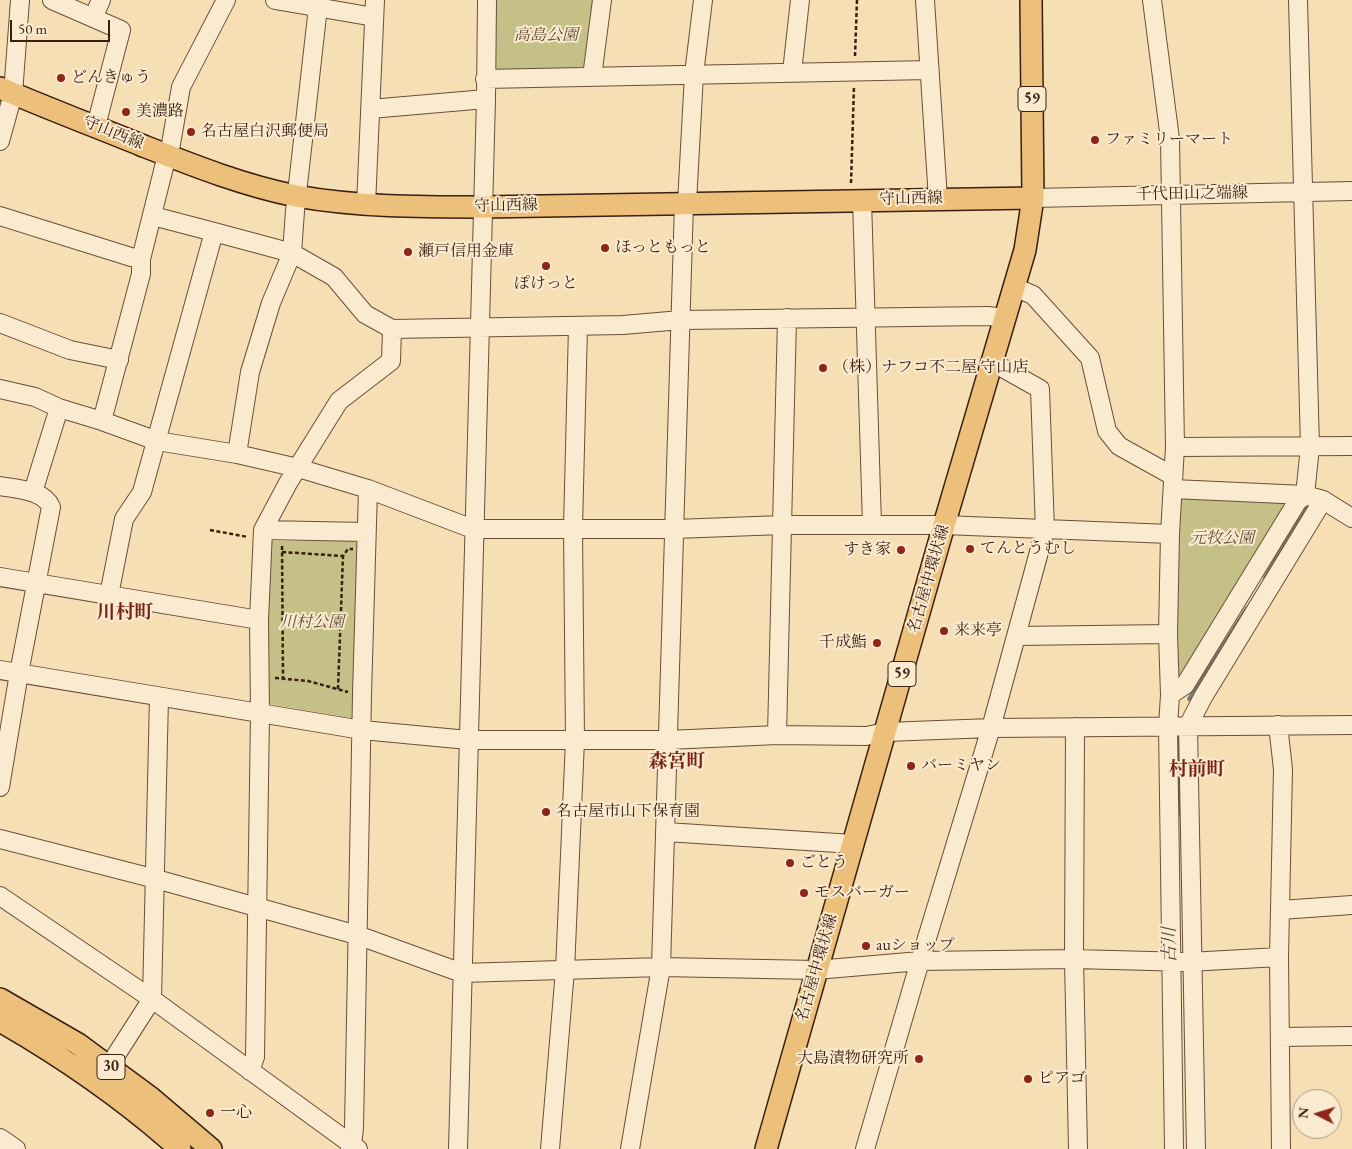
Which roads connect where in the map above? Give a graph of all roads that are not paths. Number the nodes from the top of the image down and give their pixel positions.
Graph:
1 (20, 0) edge
2 (52, 0) edge
3 (101, 0) edge
4 (226, 0) edge
5 (275, 0) edge
6 (487, 0) edge
7 (602, 0) edge
8 (702, 0) edge
9 (800, 0) edge
10 (925, 0) edge
11 (1031, 0) edge
12 (1152, 0) edge
13 (1298, 0) edge
14 (318, 7) junction
15 (375, 8) edge
16 (93, 18) junction
17 (929, 70) junction
18 (792, 72) junction
19 (694, 74) junction
20 (592, 77) junction
21 (485, 79) junction
22 (7, 91) edge
23 (486, 99) junction
24 (370, 109) junction
25 (96, 126) junction
26 (0, 140) edge
27 (168, 155) junction
28 (1352, 190) edge
29 (1302, 192) junction
30 (1171, 195) junction
31 (297, 196) junction
32 (1033, 198) junction
33 (938, 199) junction
34 (856, 200) junction
35 (686, 203) junction
36 (366, 205) junction
37 (482, 207) junction
38 (0, 216) edge
39 (153, 216) junction
40 (214, 232) junction
41 (292, 253) junction
42 (141, 258) junction
43 (1014, 288) junction
44 (866, 317) junction
45 (787, 318) junction
46 (1005, 318) junction
47 (681, 320) junction
48 (0, 323) edge
49 (578, 326) junction
50 (478, 328) junction
51 (392, 329) junction
52 (119, 360) junction
53 (992, 362) junction
54 (0, 389) edge
55 (60, 408) junction
56 (102, 421) junction
57 (157, 441) junction
58 (1352, 446) edge
59 (1310, 447) junction
60 (1175, 448) junction
61 (237, 454) junction
62 (298, 468) junction
63 (1173, 483) junction
64 (0, 486) edge
65 (368, 489) junction
66 (32, 492) junction
67 (1305, 496) junction
68 (1323, 500) junction
69 (1352, 518) edge
70 (944, 524) junction
71 (782, 525) junction
72 (872, 525) junction
73 (573, 528) junction
74 (473, 529) junction
75 (675, 529) junction
76 (1045, 530) junction
77 (1170, 534) junction
78 (262, 535) junction
79 (366, 540) junction
80 (0, 577) edge
81 (35, 583) junction
82 (109, 595) junction
83 (259, 620) junction
84 (1168, 634) junction
85 (1016, 636) junction
86 (0, 670) edge
87 (19, 673) junction
88 (1170, 696) junction
89 (160, 697) junction
90 (260, 714) junction
91 (1278, 725) junction
92 (1352, 725) edge
93 (1168, 726) junction
94 (1188, 726) junction
95 (1075, 727) junction
96 (991, 728) junction
97 (362, 730) junction
98 (886, 732) junction
99 (776, 735) junction
100 (468, 740) junction
101 (576, 740) junction
102 (668, 740) junction
103 (0, 787) edge
104 (666, 832) junction
105 (0, 839) edge
106 (853, 844) junction
107 (156, 879) junction
108 (0, 896) edge
109 (1352, 906) edge
110 (257, 908) junction
111 (1280, 910) junction
112 (357, 935) junction
113 (1279, 957) junction
114 (1074, 960) junction
115 (920, 961) junction
116 (1182, 962) junction
117 (661, 967) junction
118 (565, 970) junction
119 (816, 970) junction
120 (462, 972) junction
121 (0, 999) edge
122 (152, 999) junction
123 (0, 1021) edge
124 (1352, 1036) edge
125 (1280, 1037) junction
126 (109, 1066) junction
127 (250, 1071) junction
128 (0, 1138) edge
129 (175, 1141) edge
130 (353, 1148) edge
131 (16, 1149) edge
132 (211, 1149) edge
133 (458, 1149) edge
134 (550, 1149) edge
135 (630, 1149) edge
136 (766, 1149) edge
137 (865, 1149) edge
138 (1078, 1149) edge
139 (1174, 1149) edge
140 (1196, 1149) edge
141 (1281, 1149) edge

1 - 22 street
2 - 16 street
3 - 16 street
4 - 27 street
5 - 14 street
6 - 21 street
7 - 20 street
8 - 19 street
9 - 18 street
10 - 17 street
11 - 32 main road, 名古屋中環状線 / 59
12 - 30 street
13 - 29 street
14 - 15 street
14 - 31 street
15 - 24 street
16 - 25 street
17 - 18 street
17 - 33 street
18 - 19 street
19 - 20 street
19 - 35 street
20 - 21 street
21 - 23 street
22 - 25 main road, 守山西線
22 - 26 street
23 - 24 street
23 - 37 street
24 - 36 street
25 - 27 main road, 守山西線
27 - 31 main road, 守山西線
27 - 39 street
28 - 29 street, 千代田山之端線
29 - 30 street, 千代田山之端線
29 - 59 street
30 - 32 street, 千代田山之端線
30 - 60 street
31 - 36 main road, 守山西線
31 - 41 street
32 - 33 main road, 守山西線
32 - 43 main road, 名古屋中環状線 / 59
33 - 34 main road, 守山西線
34 - 35 main road, 守山西線
34 - 44 street
35 - 37 main road, 守山西線
35 - 47 street
36 - 37 main road, 守山西線
37 - 50 street
38 - 42 street
39 - 40 street
39 - 42 street
40 - 41 street
40 - 57 street
41 - 51 street
41 - 61 street
42 - 52 street
43 - 46 main road, 名古屋中環状線 / 59
43 - 63 street
44 - 45 street
44 - 46 street
44 - 72 street
45 - 47 street
45 - 71 street
46 - 53 main road, 名古屋中環状線 / 59
47 - 49 street
47 - 75 street
48 - 52 street
49 - 50 street
49 - 73 street
50 - 51 street
50 - 74 street
51 - 62 street
52 - 56 street
53 - 70 main road, 名古屋中環状線 / 59
53 - 76 street
54 - 55 street
55 - 56 street
55 - 66 street
56 - 57 street
57 - 61 street
57 - 82 street
58 - 59 street
59 - 60 street
59 - 67 street
60 - 63 street
61 - 62 street
62 - 65 street
62 - 78 street
63 - 67 street
63 - 77 street
64 - 66 street
65 - 74 street
65 - 79 street
66 - 81 street
67 - 68 street
67 - 88 street
68 - 69 street
68 - 94 street
70 - 72 street
70 - 76 street
70 - 98 main road, 名古屋中環状線 / 59
71 - 72 street
71 - 75 street
71 - 99 street
73 - 74 street
73 - 75 street
73 - 101 street
74 - 100 street
75 - 102 street
76 - 77 street
76 - 85 street
77 - 84 street
78 - 79 street
78 - 83 street
79 - 97 street
80 - 81 street
81 - 82 street
81 - 87 street
82 - 83 street
83 - 90 street
84 - 85 street
84 - 88 street
85 - 96 street
86 - 87 street
87 - 89 street
87 - 103 street
88 - 93 street
89 - 90 street
89 - 107 street
90 - 97 street
90 - 110 street
91 - 92 street
91 - 94 street
91 - 111 street
93 - 94 street
93 - 95 street
93 - 116 street
94 - 116 street
95 - 96 street
95 - 114 street
96 - 98 street
96 - 115 street
97 - 100 street
97 - 112 street
98 - 99 street
98 - 106 main road, 名古屋中環状線 / 59
99 - 102 street
100 - 101 street
100 - 120 street
101 - 102 street
101 - 118 street
102 - 104 street
104 - 106 street
104 - 117 street
105 - 107 street
106 - 119 main road, 名古屋中環状線 / 59
107 - 110 street
107 - 122 street
108 - 122 street
109 - 111 street
110 - 112 street
110 - 127 street
111 - 113 street
112 - 120 street
112 - 130 street
113 - 116 street
113 - 125 street
114 - 115 street
114 - 116 street
114 - 138 street
115 - 119 street
115 - 137 street
116 - 139 street
116 - 140 street
117 - 118 street
117 - 119 street
117 - 135 street
118 - 120 street
118 - 134 street
119 - 136 main road, 名古屋中環状線 / 59
120 - 133 street
121 - 126 main road, 30
122 - 126 street
122 - 127 street
123 - 129 main road, 30
124 - 125 street
125 - 141 street
126 - 129 main road, 30
127 - 130 street
128 - 131 street
129 - 132 main road, 30

